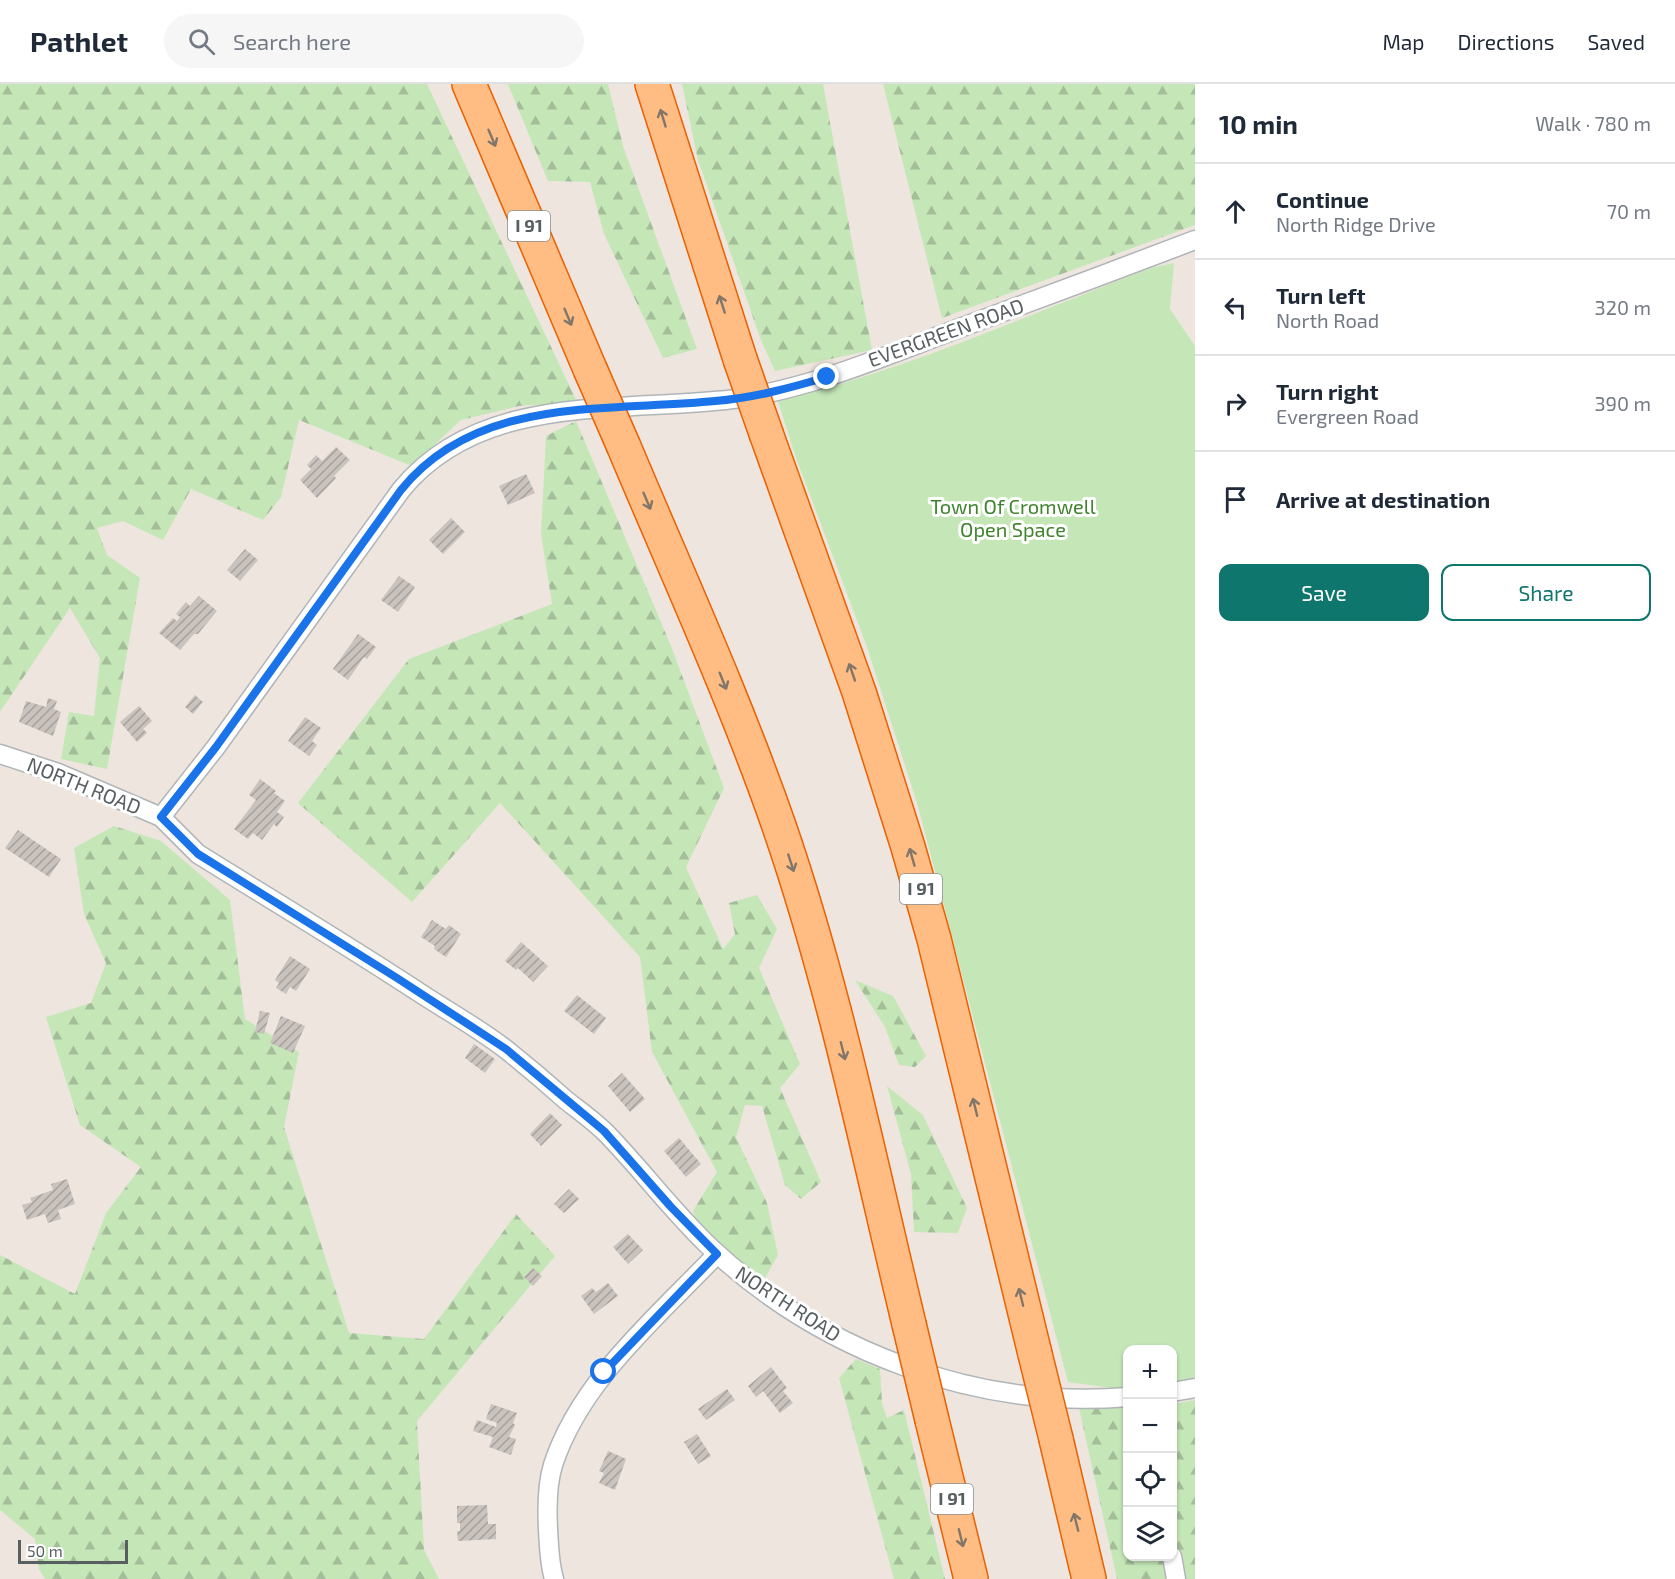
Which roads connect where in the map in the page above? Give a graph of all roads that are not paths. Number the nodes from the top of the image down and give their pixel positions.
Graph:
1 (469, 84) edge
2 (652, 84) edge
3 (1195, 240) edge
4 (0, 754) edge
5 (161, 817) junction
6 (717, 1254) junction
7 (1195, 1388) edge
8 (1177, 1391) edge
9 (1123, 1397) edge
10 (1173, 1561) edge
11 (554, 1579) edge
12 (971, 1579) edge
13 (1089, 1579) edge
14 (1176, 1579) edge

1 -> 12 highway, I 91, bridge
13 -> 2 highway, I 91, bridge
3 - 5 street, EVERGREEN ROAD
4 - 5 street, NORTH ROAD
5 - 6 street, NORTH ROAD
6 - 9 street, NORTH ROAD
6 - 11 street
7 - 8 street
10 - 14 street

